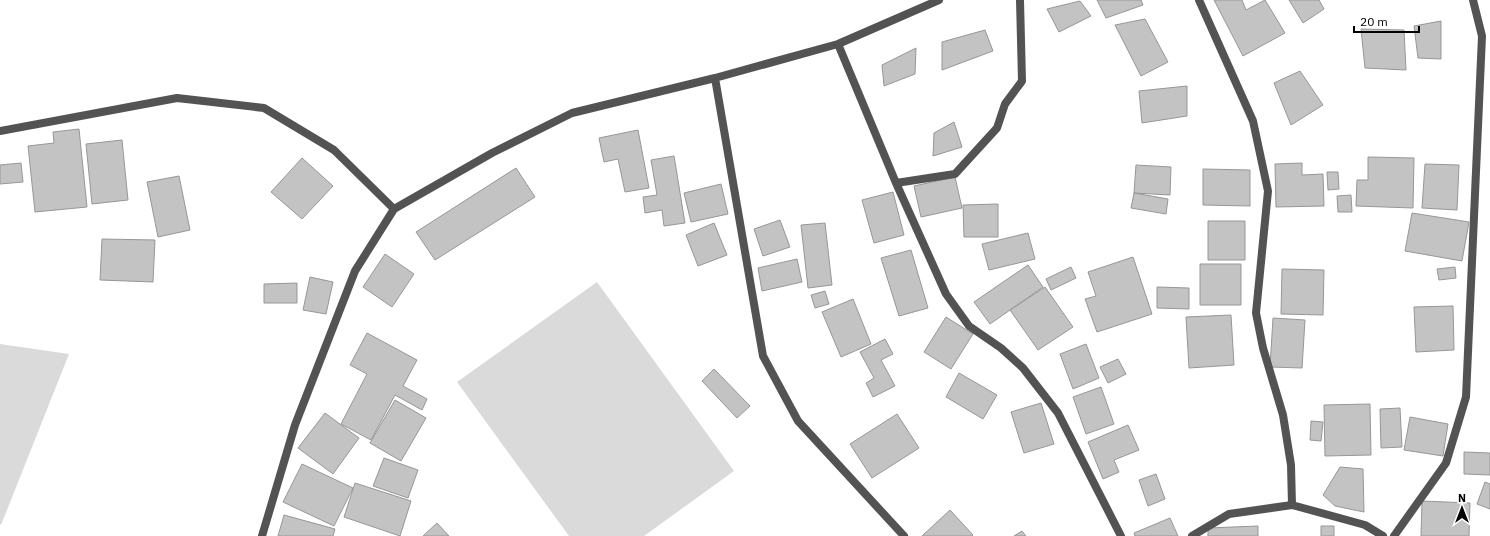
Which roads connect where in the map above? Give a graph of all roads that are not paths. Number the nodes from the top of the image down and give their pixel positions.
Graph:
1 (939, 0) edge
2 (1020, 0) edge
3 (1199, 0) edge
4 (1473, 0) edge
5 (838, 44) junction
6 (715, 78) junction
7 (0, 131) edge
8 (896, 183) junction
9 (394, 209) junction
10 (1292, 505) junction
11 (262, 536) edge
12 (904, 536) edge
13 (1121, 536) edge
14 (1192, 536) edge
15 (1383, 536) edge
16 (1394, 536) edge

1 - 5 street
2 - 8 street
3 - 10 street
4 - 16 street
5 - 6 street
5 - 8 street
6 - 9 street
6 - 12 street
7 - 9 street
8 - 13 street
9 - 11 street
10 - 14 street
10 - 15 street

